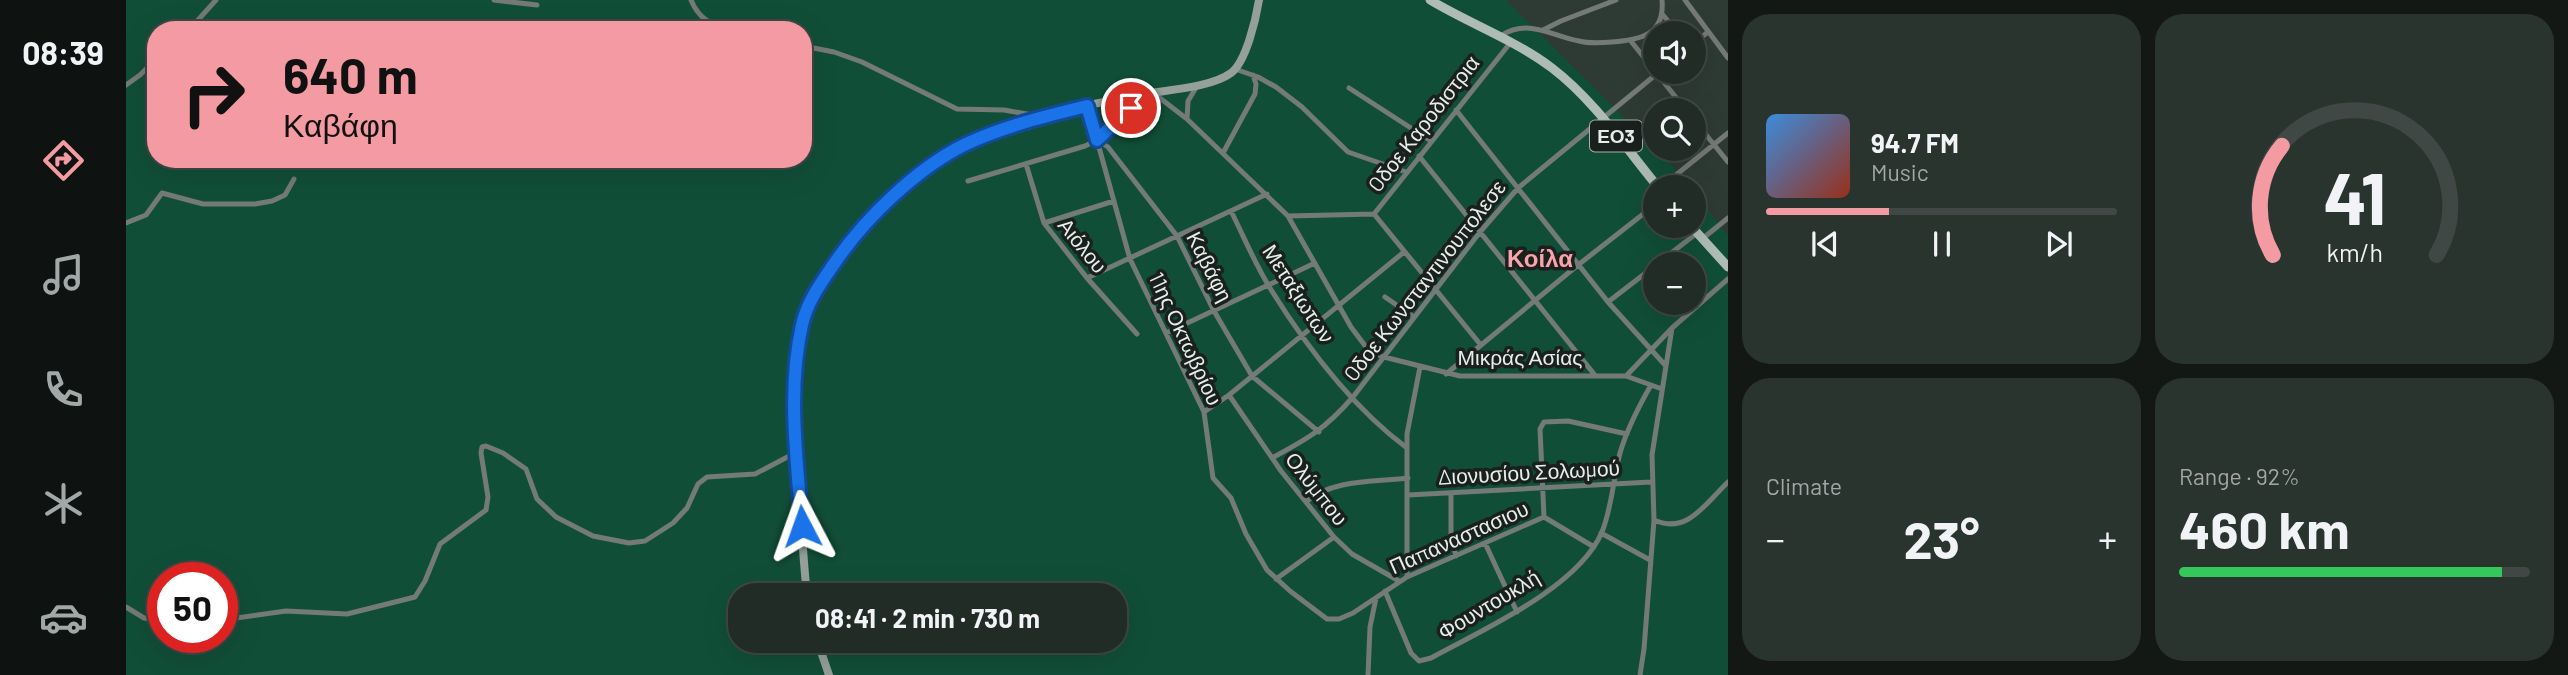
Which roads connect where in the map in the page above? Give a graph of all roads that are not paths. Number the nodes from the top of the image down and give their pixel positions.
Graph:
1 (216, 0) edge
2 (494, 0) edge
3 (1259, 0) edge
4 (1430, 0) edge
5 (1616, 0) edge
6 (1662, 0) edge
7 (1685, 0) edge
8 (692, 2) edge
9 (537, 5) dead end
10 (1663, 15) junction
11 (197, 21) edge
12 (706, 21) edge
13 (1668, 21) edge
14 (1543, 30) junction
15 (1708, 32) joint
16 (1499, 37) junction
17 (1630, 40) junction
18 (1511, 42) junction
19 (812, 48) edge
20 (1643, 55) edge
21 (1728, 58) edge
22 (147, 67) edge
23 (1235, 69) junction
24 (1253, 75) junction
25 (1198, 84) junction
26 (1645, 84) edge
27 (1666, 84) edge
28 (126, 85) edge
29 (1349, 88) dead end
30 (1150, 92) junction
31 (1677, 98) edge
32 (1087, 106) junction
33 (1456, 110) junction
34 (1042, 117) junction
35 (1187, 118) junction
36 (1603, 120) junction
37 (1728, 133) edge
38 (1706, 135) edge
39 (1097, 140) junction
40 (1431, 141) junction
41 (1714, 145) junction
42 (1223, 153) junction
43 (1419, 156) junction
44 (1728, 162) edge
45 (1026, 164) junction
46 (1406, 172) junction
47 (1650, 175) edge
48 (1675, 175) edge
49 (294, 179) dead end
50 (968, 181) dead end
51 (1518, 188) junction
52 (1267, 194) junction
53 (1114, 201) junction
54 (1231, 211) junction
55 (1374, 214) junction
56 (1643, 214) edge
57 (1288, 216) junction
58 (1728, 218) edge
59 (126, 223) edge
60 (1044, 223) junction
61 (1706, 229) edge
62 (1479, 232) junction
63 (1177, 236) junction
64 (1691, 238) edge
65 (1702, 238) edge
66 (1673, 252) edge
67 (1404, 253) junction
68 (1130, 259) junction
69 (1315, 263) junction
70 (1578, 265) junction
71 (1728, 267) edge
72 (1643, 275) edge
73 (1087, 278) junction
74 (1728, 279) edge
75 (1269, 286) junction
76 (1434, 290) junction
77 (1385, 296) dead end
78 (1535, 300) junction
79 (1608, 302) junction
80 (1338, 305) junction
81 (1214, 311) junction
82 (1414, 317) junction
83 (1672, 328) junction
84 (1166, 333) junction
85 (1137, 334) dead end
86 (1301, 335) junction
87 (1480, 344) junction
88 (1650, 349) junction
89 (1384, 358) junction
90 (1665, 365) junction
91 (1420, 367) junction
92 (1446, 374) junction
93 (1594, 374) junction
94 (1252, 376) junction
95 (1626, 376) junction
96 (1651, 385) junction
97 (1662, 389) junction
98 (1229, 395) junction
99 (1353, 397) junction
100 (1204, 412) junction
101 (1319, 432) junction
102 (1627, 434) junction
103 (1407, 447) junction
104 (796, 452) junction
105 (1272, 458) junction
106 (1408, 478) junction
107 (1651, 482) junction
108 (1728, 482) edge
109 (1615, 485) junction
110 (1545, 488) junction
111 (1451, 493) junction
112 (1408, 495) junction
113 (1306, 502) junction
114 (1544, 517) junction
115 (1654, 520) junction
116 (1601, 533) junction
117 (1334, 537) junction
118 (1485, 543) junction
119 (1594, 547) junction
120 (1456, 556) junction
121 (1650, 559) junction
122 (1407, 577) junction
123 (1276, 579) junction
124 (1399, 581) junction
125 (806, 583) edge
126 (1385, 591) junction
127 (1376, 598) junction
128 (126, 607) edge
129 (1517, 612) junction
130 (1353, 613) joint
131 (147, 618) edge
132 (238, 618) edge
133 (821, 653) edge
134 (829, 675) edge
135 (1368, 675) edge
136 (1640, 675) edge

1 - 11 street
2 - 9 street
3 - 23 main road
4 - 16 main road, ΕΟ3
5 - 14 street
6 - 10 street
7 - 15 street
8 - 12 street
10 - 13 street
10 - 17 street
14 - 16 street
14 - 17 street
15 - 21 street
16 - 18 main road, ΕΟ3
17 - 20 street
18 - 33 street, Oδοε Καροδιστρια
18 - 36 main road, ΕΟ3
19 - 34 street
22 - 28 street
23 - 24 street
23 - 25 main road
24 - 42 street
24 - 46 street
25 - 30 main road
25 - 35 street
26 - 36 street, Oδοε Κωνσταντινουπολεσε
27 - 31 street
29 - 40 street
30 - 32 main road
30 - 35 street
30 - 39 street
32 - 34 main road
32 - 39 street, Καβάφη
33 - 40 street, Oδοε Καροδιστρια
33 - 51 street
34 - 104 main road
35 - 42 street
36 - 47 main road, ΕΟ3
36 - 51 street, Oδοε Κωνσταντινουπολεσε
37 - 41 street
38 - 41 street
39 - 45 street
39 - 53 street, 11ης Οκτωβρίου
39 - 63 street, Καβάφη
40 - 43 street, Oδοε Καροδιστρια
41 - 44 street
41 - 48 street
42 - 52 street
43 - 46 street, Oδοε Καροδιστρια
43 - 62 street
45 - 50 street
45 - 60 street, Αιόλου
46 - 55 street, Oδοε Καροδιστρια
49 - 59 street
51 - 62 street, Oδοε Κωνσταντινουπολεσε
51 - 70 street
52 - 54 street
52 - 57 street
53 - 60 street
53 - 68 street, 11ης Οκτωβρίου
54 - 63 street
54 - 75 street, Μεταξιωτων
55 - 57 street, Oδοε Καροδιστρια
55 - 67 street
56 - 70 street
57 - 69 street, Μικράς Ασίας
58 - 61 street
60 - 73 street, Αιόλου
62 - 76 street, Oδοε Κωνσταντινουπολεσε
62 - 78 street
63 - 68 street
63 - 81 street, Καβάφη
64 - 66 street
65 - 71 main road
67 - 76 street
67 - 80 street
68 - 73 street
68 - 84 street, 11ης Οκτωβρίου
69 - 75 street
69 - 80 street, Μικράς Ασίας
70 - 78 street
70 - 79 street
72 - 79 street
73 - 85 street, Αιόλου
74 - 83 street
75 - 81 street
75 - 86 street, Μεταξιωτων
76 - 82 street, Oδοε Κωνσταντινουπολεσε
76 - 87 street
77 - 82 street
78 - 87 street
78 - 93 street
79 - 88 street
80 - 86 street
80 - 89 street, Μικράς Ασίας
81 - 84 street
81 - 94 street, Καβάφη
82 - 89 street, Oδοε Κωνσταντινουπολεσε
83 - 88 street
83 - 90 street
84 - 100 street, 11ης Οκτωβρίου
86 - 94 street
86 - 99 street, Μεταξιωτων
87 - 92 street
88 - 90 street
88 - 95 street
89 - 91 street, Μικράς Ασίας
89 - 99 street, Oδοε Κωνσταντινουπολεσε
90 - 97 street
91 - 92 street, Μικράς Ασίας
91 - 103 street
92 - 93 street, Μικράς Ασίας
93 - 95 street, Μικράς Ασίας
94 - 98 street
94 - 101 street, Καβάφη
95 - 96 street, Μικράς Ασίας
96 - 97 street, Μικράς Ασίας
96 - 102 street, Φουντουκλή
97 - 107 street
98 - 100 street
98 - 105 street, Ολύμπου
99 - 101 street, Oδοε Κωνσταντινουπολεσε
99 - 103 street, Μεταξιωτων
100 - 123 street, 11ης Οκτωβρίου
101 - 105 street, Oδοε Κωνσταντινουπολεσε
102 - 109 street, Φουντουκλή
102 - 110 street
103 - 106 street
104 - 125 main road
104 - 132 street
105 - 113 street, Ολύμπου
106 - 112 street
106 - 113 street
107 - 109 street, Διονυσίου Σολωμού
107 - 115 street
108 - 115 street
109 - 110 street, Διονυσίου Σολωμού
109 - 116 street, Φουντουκλή
110 - 111 street, Διονυσίου Σολωμού
110 - 114 street
111 - 112 street, Διονυσίου Σολωμού
111 - 120 street
112 - 122 street
113 - 117 street, Ολύμπου
114 - 118 street, Παπαναστασιου
114 - 119 street
115 - 121 street
116 - 119 street, Φουντουκλή
116 - 121 street
117 - 123 street
117 - 124 street, Ολύμπου
118 - 120 street, Παπαναστασιου
118 - 129 street
119 - 129 street, Φουντουκλή
120 - 122 street, Παπαναστασιου
121 - 136 street
122 - 124 street, Παπαναστασιου
123 - 130 street, 11ης Οκτωβρίου
124 - 126 street, Παπαναστασιου
126 - 127 street, Παπαναστασιου
126 - 129 street, Φουντουκλή
127 - 130 street, Παπαναστασιου
127 - 135 street
128 - 131 street
133 - 134 main road

